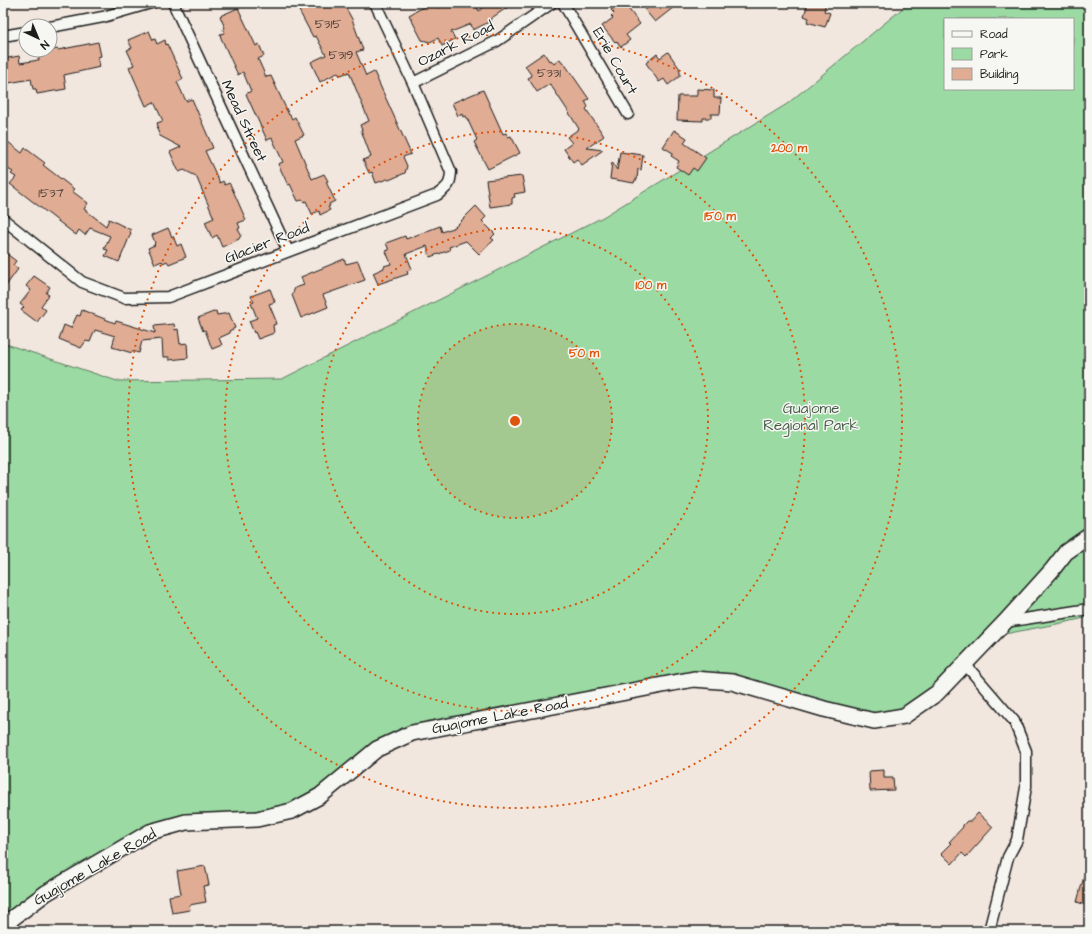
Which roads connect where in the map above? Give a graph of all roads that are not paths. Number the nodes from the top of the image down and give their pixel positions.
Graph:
1 (151, 3) edge
2 (172, 3) edge
3 (375, 3) edge
4 (552, 3) edge
5 (563, 3) edge
6 (58, 25) edge
7 (18, 33) edge
8 (3, 36) edge
9 (413, 83) junction
10 (628, 114) dead end
11 (3, 219) edge
12 (288, 251) junction
13 (1089, 536) edge
14 (1089, 609) edge
15 (1005, 622) junction
16 (966, 664) junction
17 (3, 923) edge
18 (989, 931) edge

1 - 6 street
2 - 12 street, Mead Street
3 - 9 street, Glacier Road
4 - 9 street, Ozark Road
5 - 10 street, Erie Court
7 - 8 street
9 - 12 street, Glacier Road
11 - 12 street, Glacier Road
13 - 15 street, Guajome Lake Road
14 - 15 street
15 - 16 street, Guajome Lake Road
16 - 17 street, Guajome Lake Road
16 - 18 street

